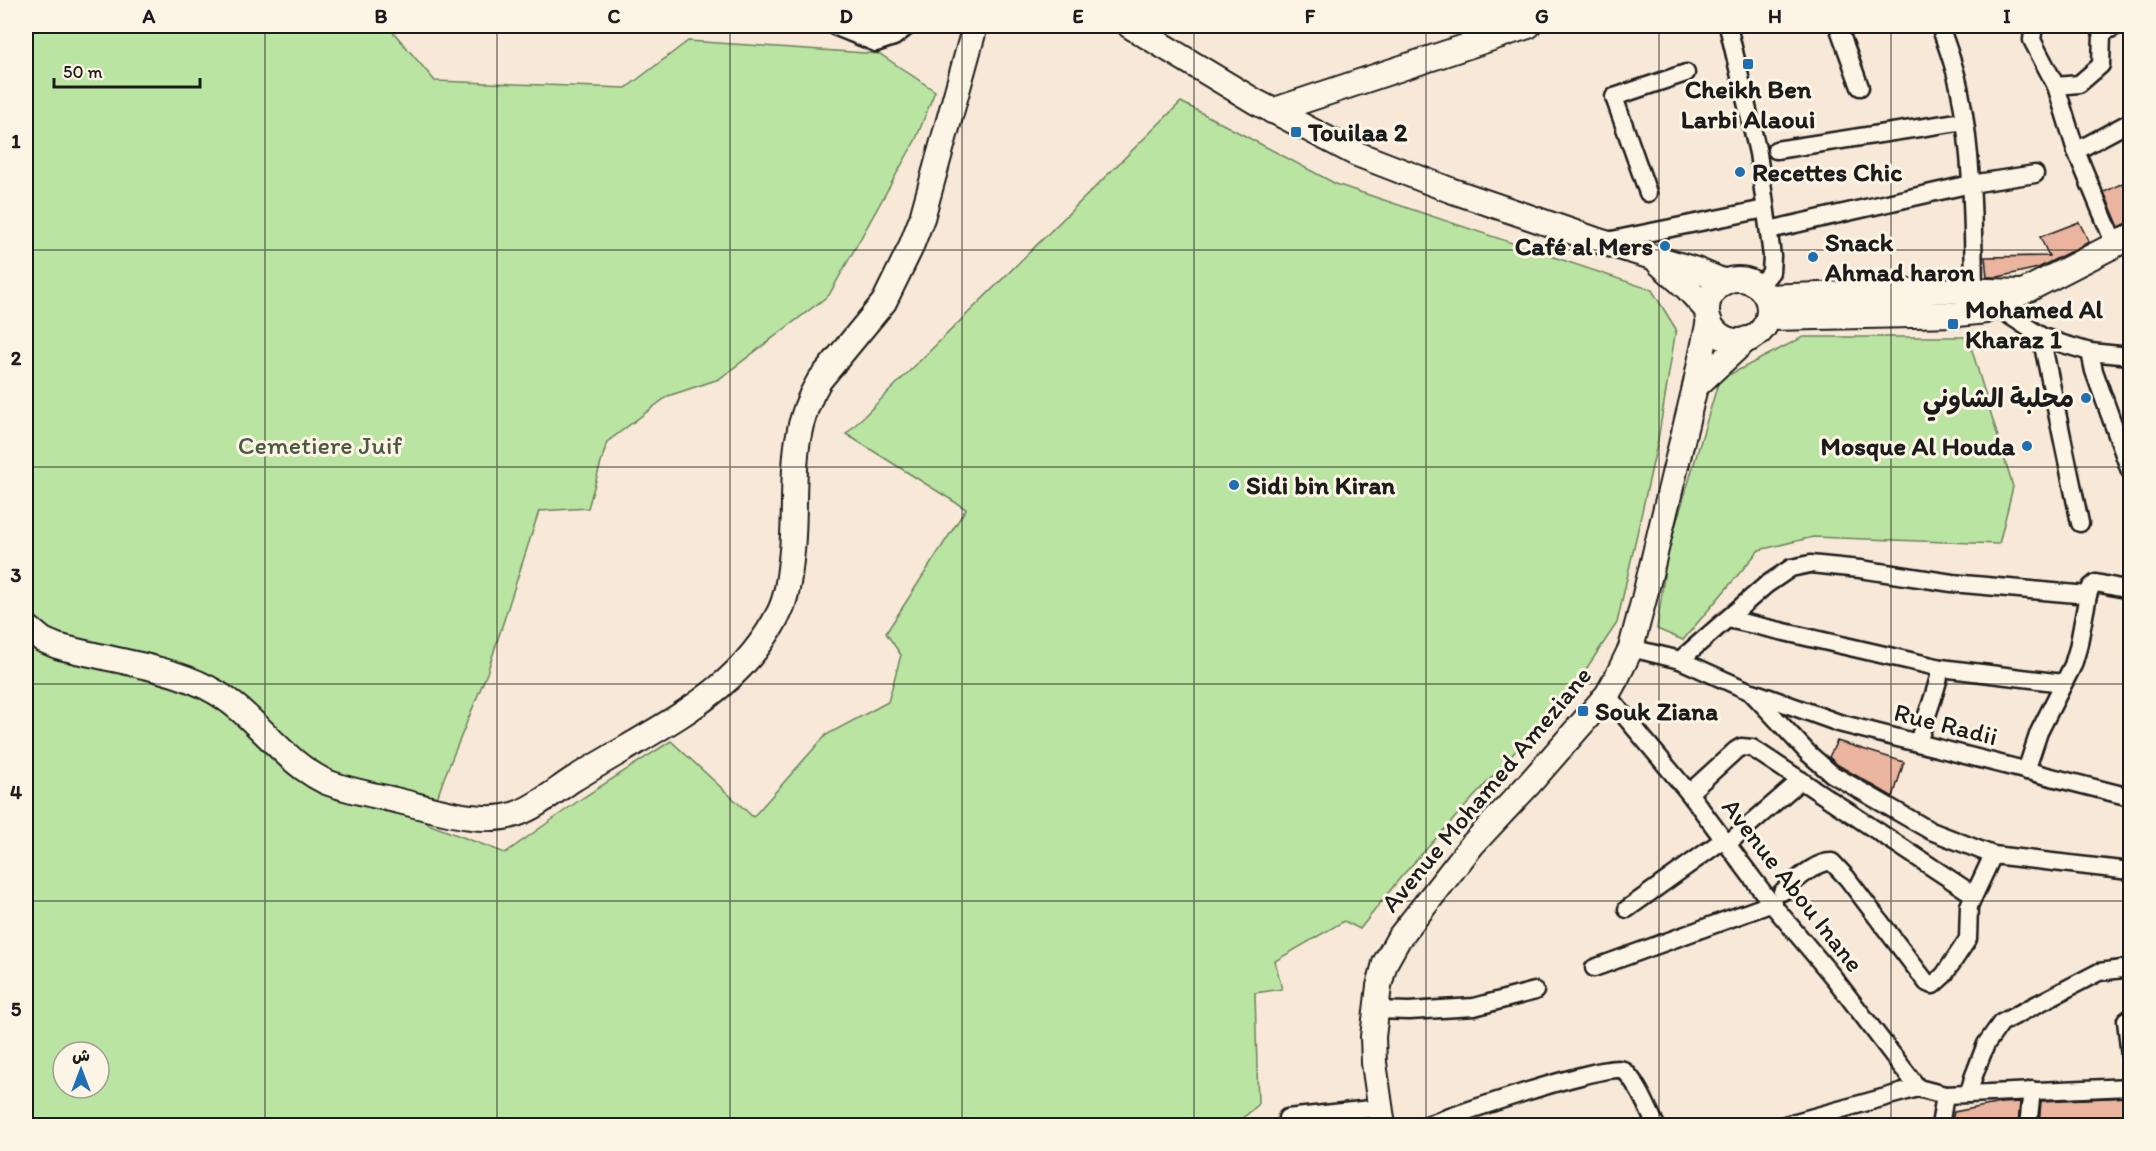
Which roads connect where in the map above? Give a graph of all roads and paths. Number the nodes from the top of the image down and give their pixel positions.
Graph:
1 (834, 26) edge
2 (908, 26) edge
3 (975, 26) edge
4 (1130, 26) edge
5 (1528, 26) edge
6 (1728, 26) edge
7 (1838, 26) edge
8 (1940, 26) edge
9 (2034, 26) edge
10 (2105, 28) edge
11 (1686, 73) dead end
12 (2056, 86) junction
13 (1860, 87) dead end
14 (1272, 111) junction
15 (1965, 121) junction
16 (2130, 122) edge
17 (1776, 150) dead end
18 (2076, 151) junction
19 (2035, 174) dead end
20 (1971, 184) junction
21 (1648, 193) dead end
22 (1765, 209) junction
23 (1769, 230) junction
24 (2123, 241) edge
25 (1602, 242) junction
26 (1653, 258) junction
27 (1725, 282) junction
28 (1988, 295) junction
29 (1765, 301) junction
30 (1708, 315) junction
31 (2041, 336) junction
32 (1747, 339) junction
33 (2090, 352) junction
34 (2130, 356) edge
35 (1695, 387) junction
36 (2130, 471) edge
37 (2080, 522) dead end
38 (2130, 590) edge
39 (2088, 595) junction
40 (1728, 619) junction
41 (26, 626) edge
42 (1631, 648) junction
43 (1680, 660) junction
44 (1941, 668) junction
45 (2063, 684) junction
46 (1751, 692) junction
47 (1607, 695) junction
48 (1918, 744) junction
49 (2026, 771) junction
50 (1801, 780) junction
51 (1689, 793) junction
52 (2130, 797) edge
53 (1725, 842) junction
54 (1993, 855) junction
55 (2130, 871) edge
56 (1974, 895) junction
57 (1778, 898) junction
58 (1627, 909) dead end
59 (1594, 968) dead end
60 (2130, 968) edge
61 (1535, 991) dead end
62 (1375, 1010) junction
63 (2126, 1020) dead end
64 (2130, 1056) edge
65 (2130, 1087) edge
66 (1918, 1088) junction
67 (2032, 1090) junction
68 (1969, 1094) junction
69 (1945, 1095) junction
70 (1382, 1117) edge
71 (1287, 1118) dead end
72 (1424, 1125) edge
73 (1656, 1125) edge
74 (1781, 1125) edge
75 (1940, 1125) edge
76 (2028, 1125) edge

1 - 2 street
3 - 41 street
4 - 14 street
5 - 14 street
6 - 22 street
7 - 13 street
8 - 15 street
9 - 12 street
10 - 12 street
11 - 21 street
12 - 18 street
14 - 25 street
15 - 17 street
15 - 20 street
16 - 18 street
18 - 24 street
19 - 20 street
20 - 23 street
20 - 28 street
22 - 23 street
22 - 25 street
23 - 29 street
24 - 28 street
25 - 26 street
26 - 27 street
26 - 30 street
27 - 29 street
27 - 30 street
28 - 29 street
28 - 31 street
29 - 32 street
30 - 32 street
30 - 35 street, Avenue Mohamed Ameziane
31 - 33 street
31 - 37 street
32 - 35 street
33 - 34 street
33 - 36 street
35 - 42 street, Avenue Mohamed Ameziane
38 - 39 street
39 - 40 street
39 - 45 street
40 - 43 street
40 - 44 street
42 - 43 street, Rue Radii
42 - 47 street, Avenue Mohamed Ameziane
43 - 46 street, Rue Radii
44 - 45 street
44 - 48 street
45 - 49 street
46 - 48 street, Rue Radii
46 - 54 street
47 - 51 street, Avenue Abou Inane
47 - 62 street, Avenue Mohamed Ameziane
48 - 49 street, Rue Radii
49 - 52 street, Rue Radii
50 - 51 street
50 - 53 street
50 - 56 street
51 - 53 street, Avenue Abou Inane
53 - 57 street, Avenue Abou Inane
53 - 58 street
54 - 55 street
54 - 56 street
56 - 57 street
57 - 59 street
57 - 66 street, Avenue Abou Inane
60 - 68 street
61 - 62 street
62 - 70 street, Avenue Mohamed Ameziane
63 - 64 street
65 - 67 street
66 - 69 street
66 - 74 street
67 - 68 street
67 - 76 street
68 - 69 street
69 - 75 street
70 - 71 street
72 - 73 street

